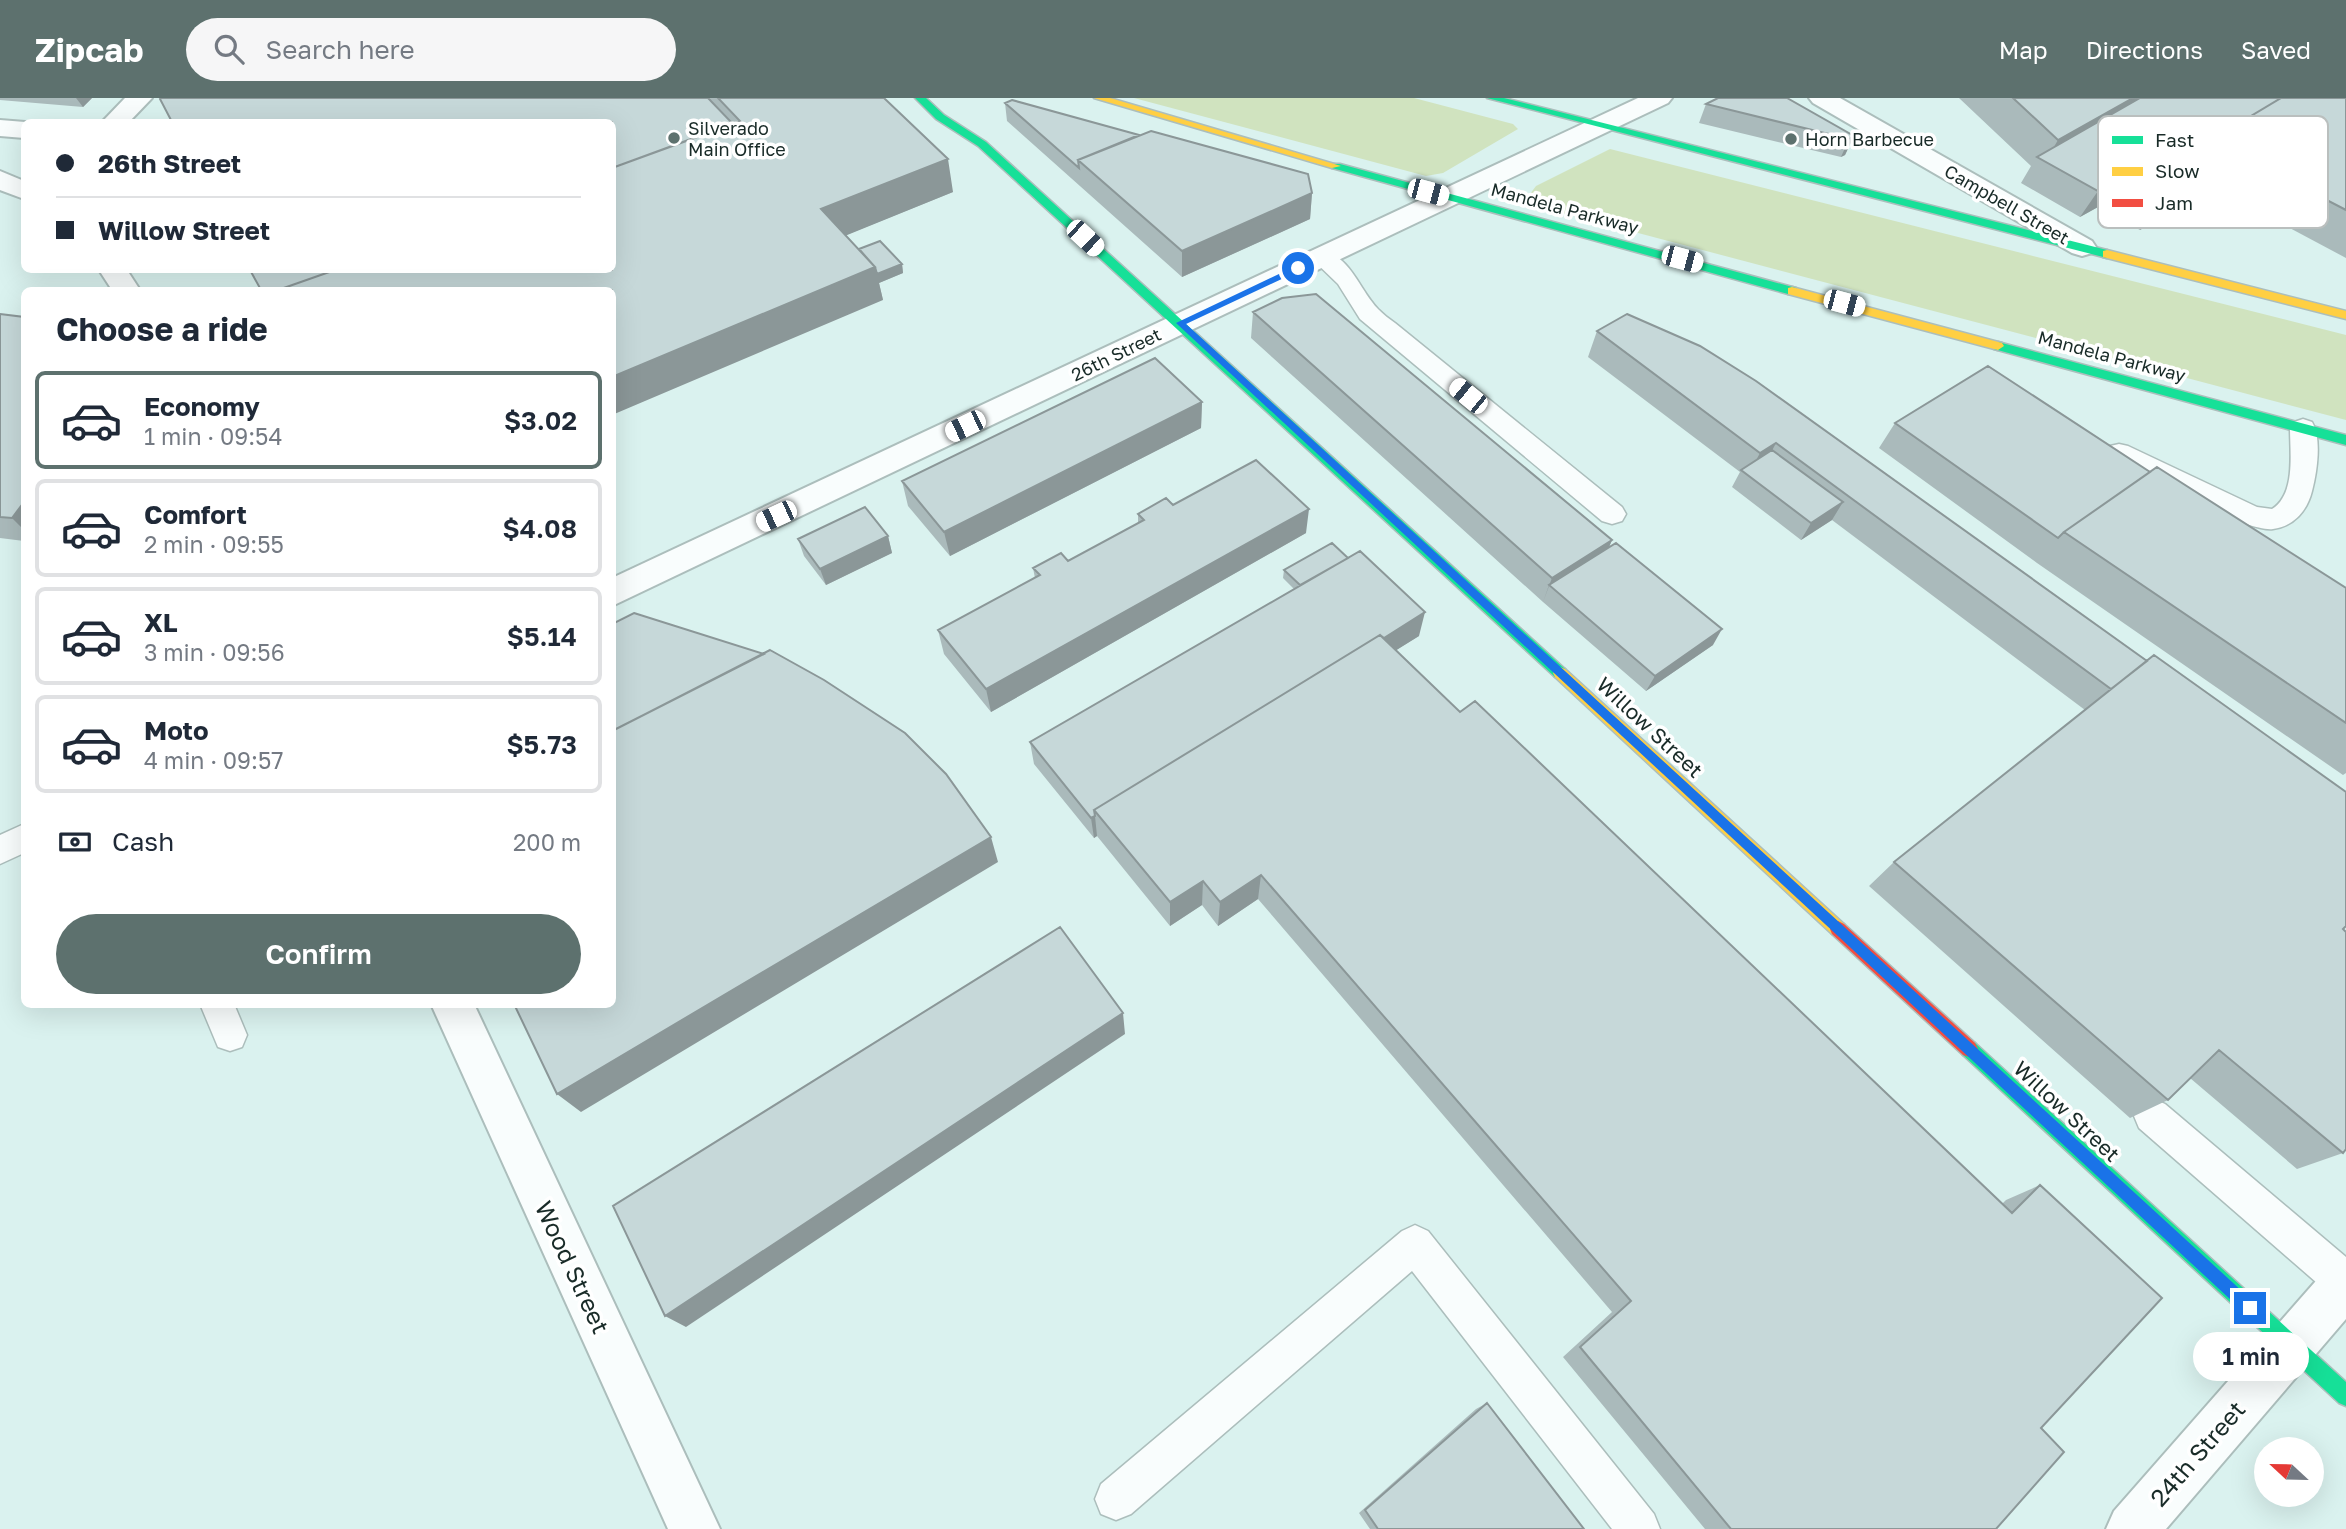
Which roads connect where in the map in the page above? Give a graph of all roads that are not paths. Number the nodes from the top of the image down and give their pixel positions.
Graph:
1 (139, 98) edge
2 (920, 98) edge
3 (1099, 98) edge
4 (1492, 98) edge
5 (1659, 98) edge
6 (1822, 98) edge
7 (118, 119) edge
8 (1601, 126) junction
9 (0, 128) edge
10 (21, 130) edge
11 (0, 179) edge
12 (21, 190) edge
13 (1449, 198) junction
14 (2082, 247) junction
15 (1322, 257) junction
16 (2346, 315) edge
17 (1180, 323) junction
18 (2303, 428) junction
19 (2346, 440) edge
20 (2119, 453) edge
21 (1612, 514) dead end
22 (616, 591) edge
23 (21, 840) edge
24 (0, 850) edge
25 (454, 1008) edge
26 (2152, 1116) edge
27 (2346, 1282) edge
28 (2291, 1345) junction
29 (2346, 1396) edge
30 (1116, 1499) dead end
31 (694, 1529) edge
32 (1639, 1529) edge
33 (2132, 1529) edge

1 - 7 street
2 - 17 main road, Willow Street
3 - 13 main road, Mandela Parkway
4 - 8 main road
5 - 8 street, 26th Street
6 - 14 street, Campbell Street
8 - 13 street, 26th Street
8 - 14 main road
9 - 10 street
11 - 12 street
13 - 15 street, 26th Street
13 - 18 main road, Mandela Parkway
14 - 16 main road
15 - 17 street, 26th Street
15 - 21 lane
17 - 22 street, 26th Street
17 - 28 main road, Willow Street
18 - 19 main road, Mandela Parkway
18 - 20 lane
23 - 24 lane
25 - 31 street, Wood Street
26 - 27 lane
27 - 28 street, 24th Street
28 - 29 main road, Willow Street
28 - 33 street, 24th Street
30 - 32 lane

